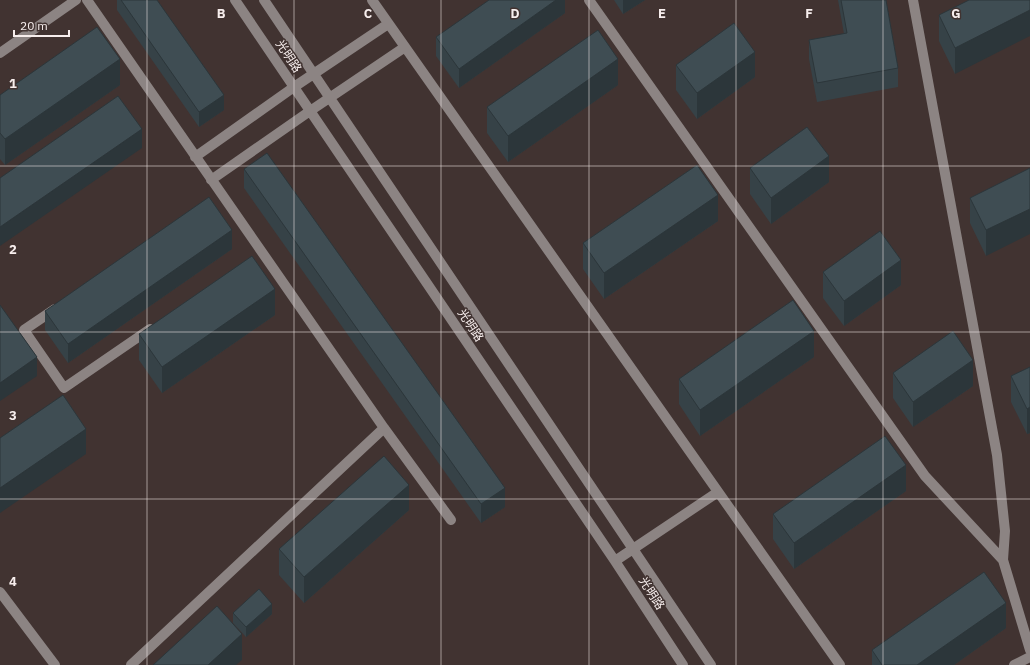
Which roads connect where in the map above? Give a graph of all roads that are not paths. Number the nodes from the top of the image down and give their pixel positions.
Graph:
1 (76, 0) edge
2 (87, 0) edge
3 (235, 0) edge
4 (264, 0) edge
5 (372, 0) edge
6 (589, 0) edge
7 (913, 0) edge
8 (388, 24) junction
9 (405, 47) junction
10 (0, 53) edge
11 (313, 74) junction
12 (294, 87) junction
13 (330, 98) junction
14 (310, 111) junction
15 (195, 157) junction
16 (211, 180) junction
17 (63, 303) edge
18 (156, 324) edge
19 (384, 428) junction
20 (718, 492) junction
21 (451, 520) dead end
22 (633, 548) junction
23 (1003, 560) junction
24 (615, 561) junction
25 (0, 592) edge
26 (1030, 650) edge
27 (1030, 657) edge
28 (55, 665) edge
29 (131, 665) edge
30 (683, 665) edge
31 (711, 665) edge
32 (840, 665) edge
33 (1014, 665) edge

1 - 10 street
2 - 15 street
3 - 12 street, 光明路
4 - 11 street, 光明路
5 - 8 street
6 - 23 street
7 - 23 street
8 - 9 street
8 - 11 street
9 - 13 street
9 - 20 street
11 - 12 street
11 - 13 street, 光明路
12 - 14 street, 光明路
12 - 15 street
13 - 14 street
13 - 22 street, 光明路
14 - 16 street
14 - 24 street, 光明路
15 - 16 street
16 - 19 street
17 - 18 street
19 - 21 street
19 - 29 street
20 - 22 street
20 - 32 street
22 - 24 street
22 - 31 street, 光明路
23 - 26 street
24 - 30 street, 光明路
25 - 28 street
27 - 33 street

